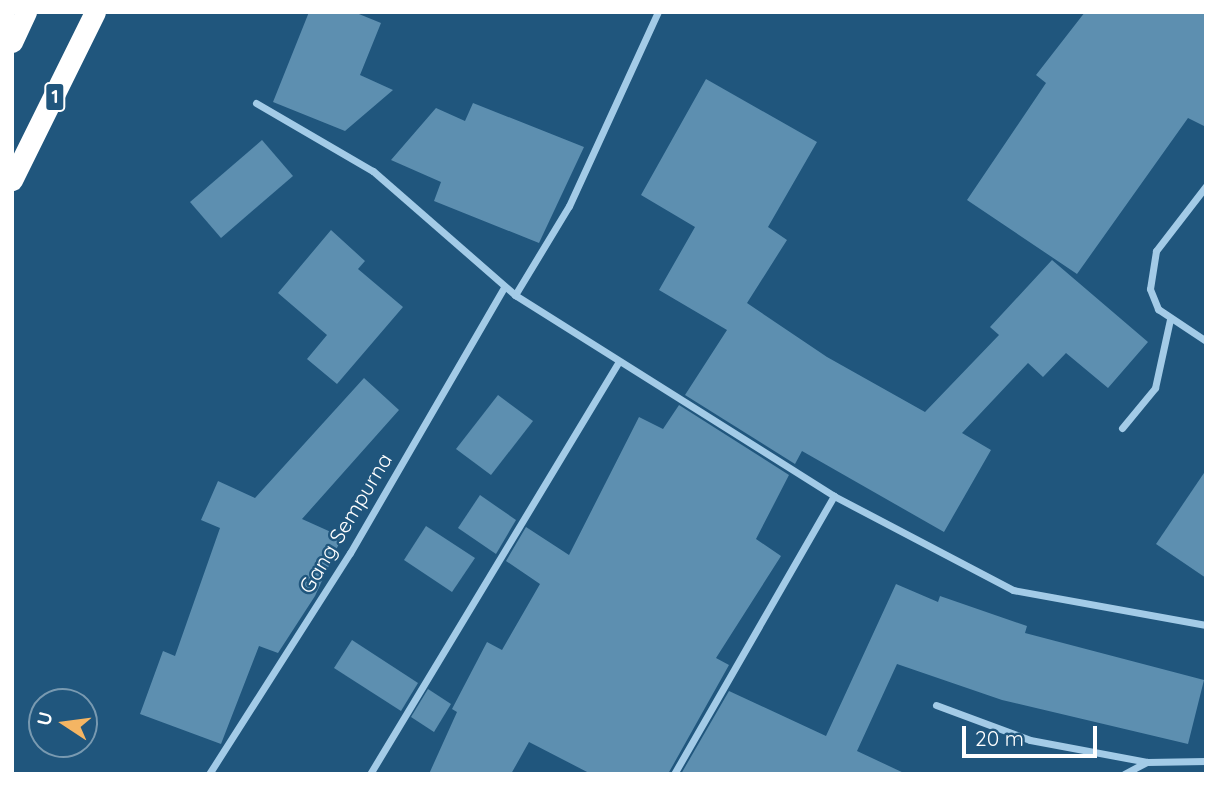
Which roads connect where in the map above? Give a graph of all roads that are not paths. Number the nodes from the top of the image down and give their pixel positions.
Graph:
1 (26, 12) edge
2 (95, 12) edge
3 (658, 12) edge
4 (12, 42) edge
5 (257, 103) dead end
6 (12, 180) edge
7 (1206, 186) edge
8 (504, 287) junction
9 (514, 295) junction
10 (1170, 319) junction
11 (1206, 341) edge
12 (618, 363) junction
13 (1122, 428) dead end
14 (834, 496) junction
15 (1206, 625) edge
16 (936, 705) dead end
17 (1206, 761) edge
18 (1147, 762) junction
19 (209, 774) edge
20 (370, 774) edge
21 (674, 774) edge
22 (1124, 774) edge

1 - 4 highway
2 - 6 highway, 1
3 - 9 street
5 - 8 street
7 - 10 street
8 - 9 street
8 - 19 street, Gang Sempurna
9 - 12 street
10 - 11 street
10 - 13 street
12 - 14 street
12 - 20 street
14 - 15 street
14 - 21 street
16 - 18 street
17 - 18 street
18 - 22 street

